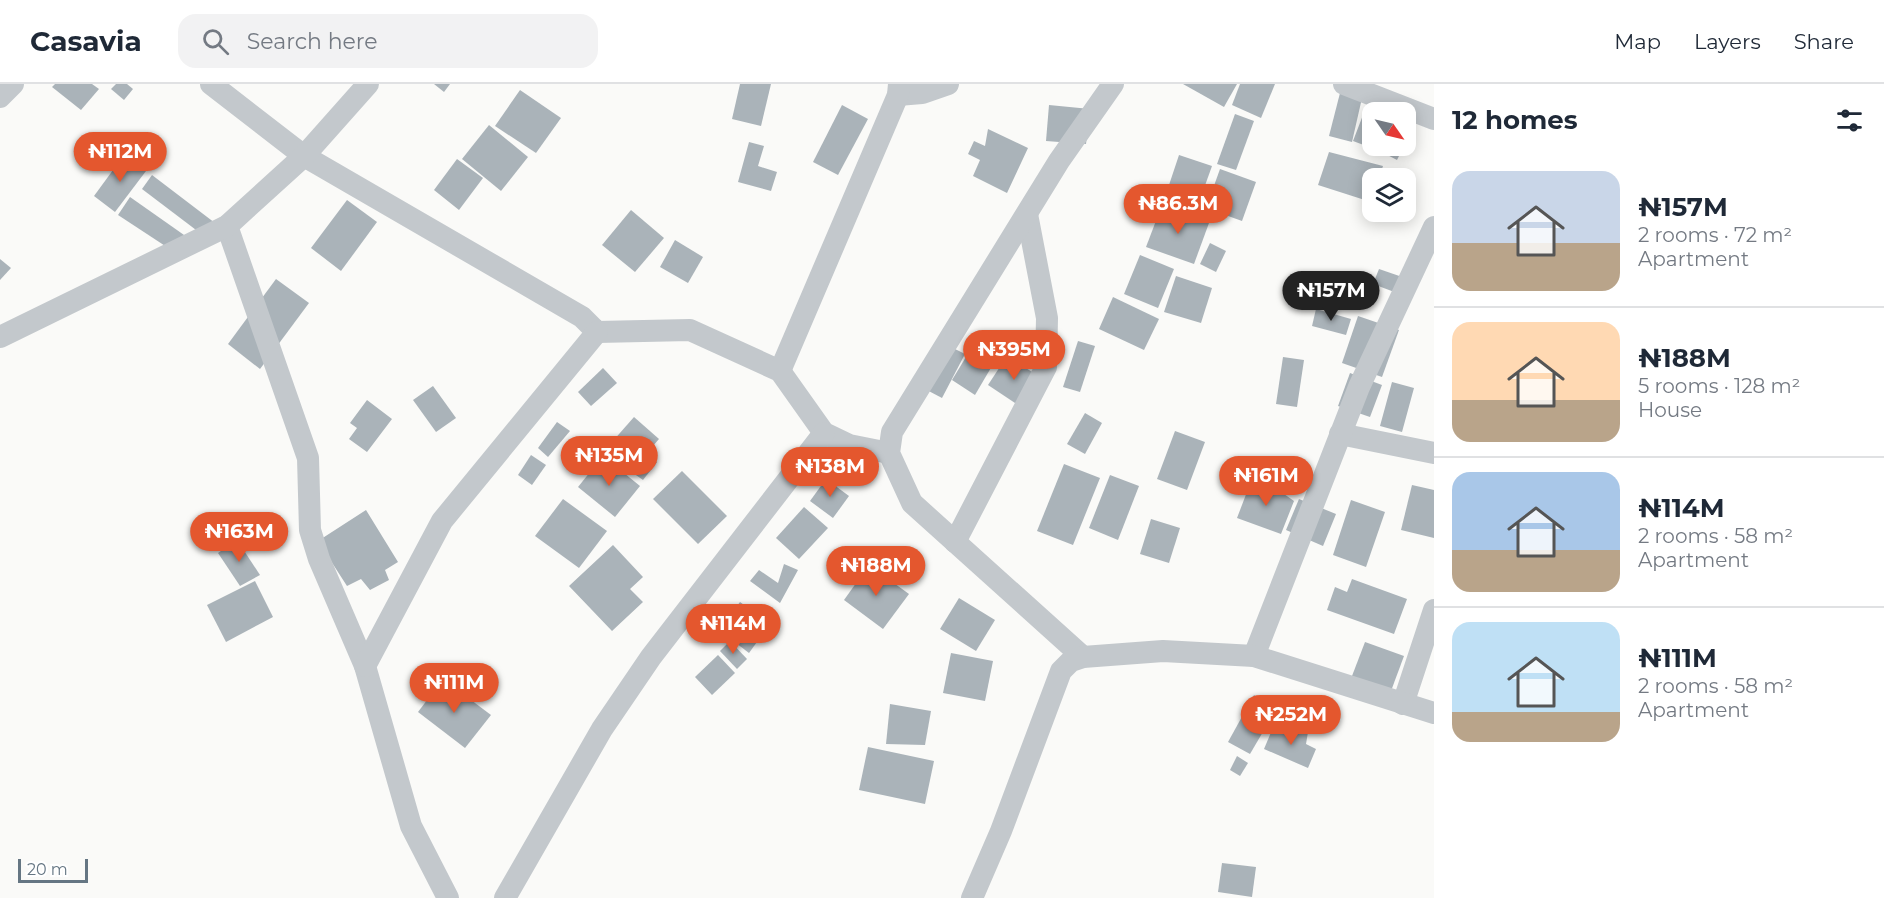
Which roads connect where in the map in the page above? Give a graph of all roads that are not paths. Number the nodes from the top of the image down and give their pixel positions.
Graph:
1 (13, 84) edge
2 (211, 84) edge
3 (368, 84) edge
4 (948, 84) edge
5 (1113, 84) edge
6 (1344, 84) edge
7 (899, 90) edge
8 (0, 97) edge
9 (1434, 119) edge
10 (304, 156) junction
11 (1027, 214) junction
12 (227, 226) junction
13 (1434, 227) edge
14 (597, 332) junction
15 (0, 337) edge
16 (780, 370) junction
17 (824, 434) junction
18 (1340, 434) junction
19 (889, 453) junction
20 (1434, 453) edge
21 (956, 542) junction
22 (1434, 610) edge
23 (1254, 656) junction
24 (1083, 657) junction
25 (365, 666) junction
26 (1403, 704) junction
27 (1434, 713) edge
28 (448, 898) edge
29 (505, 898) edge
30 (972, 898) edge

1 - 8 street
2 - 10 street
3 - 10 street
4 - 7 street
5 - 11 street
6 - 9 street
7 - 16 street
10 - 12 street
10 - 14 street
11 - 19 street
11 - 21 street
12 - 15 street
12 - 25 street
13 - 18 street
14 - 16 street
14 - 25 street
16 - 17 street
17 - 19 street
17 - 29 street
18 - 20 street
18 - 23 street
19 - 21 street
21 - 24 street
22 - 26 street
23 - 24 street
23 - 26 street
24 - 30 street
25 - 28 street
26 - 27 street

